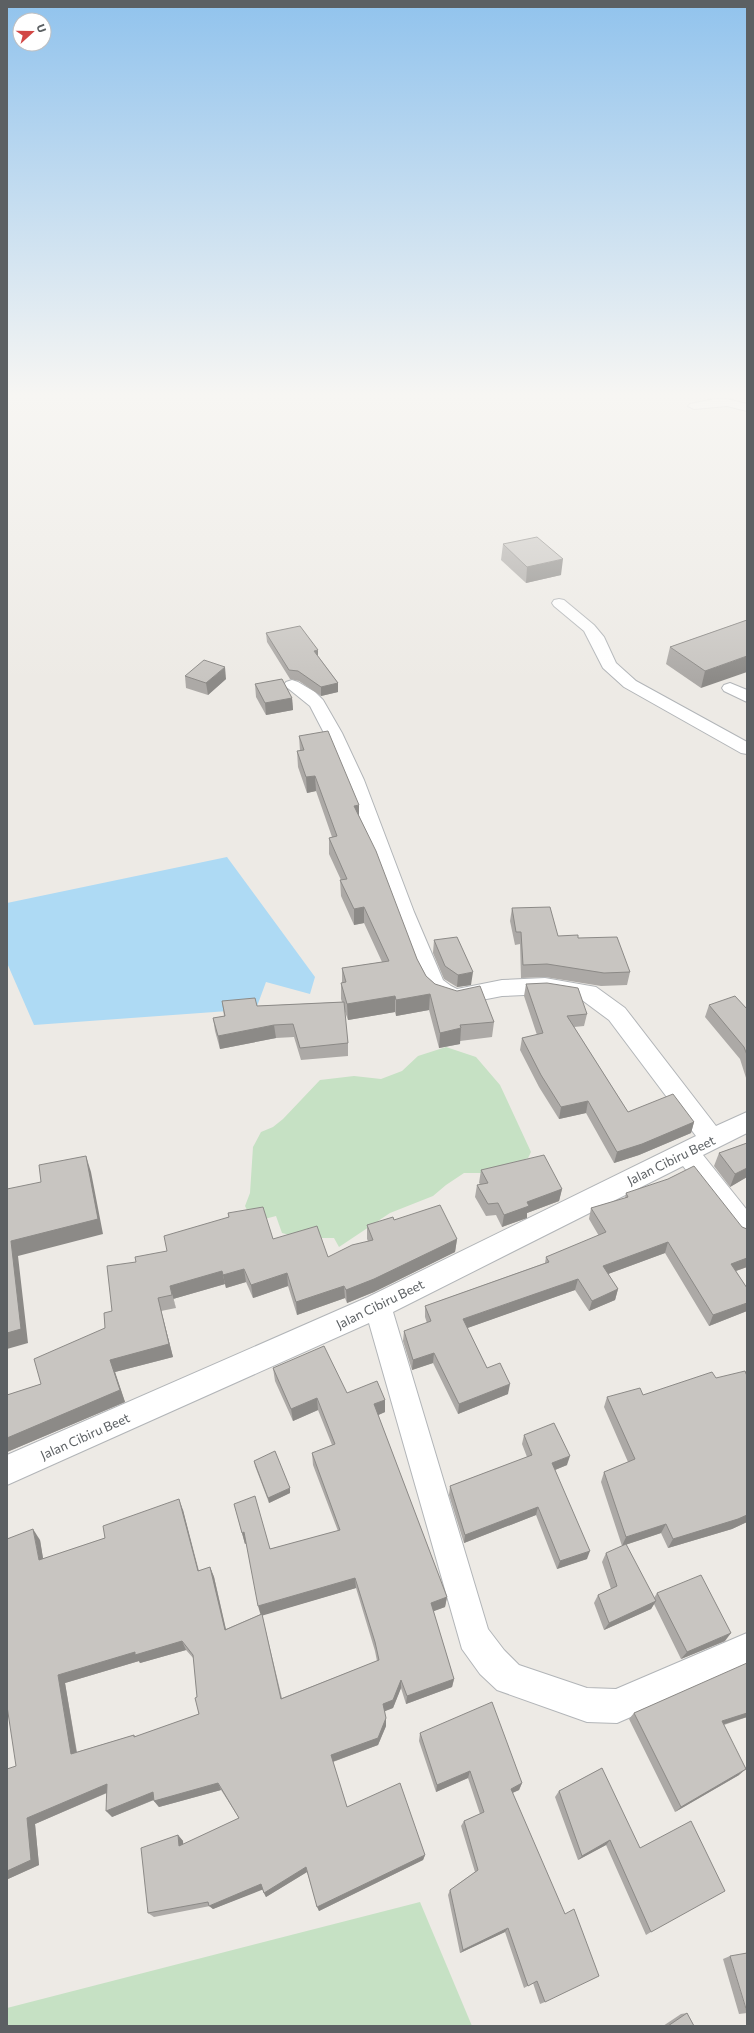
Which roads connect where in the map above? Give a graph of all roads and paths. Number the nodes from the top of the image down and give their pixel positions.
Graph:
1 (559, 603) dead end
2 (292, 684) dead end
3 (730, 688) dead end
4 (747, 697) edge
5 (747, 749) edge
6 (747, 1122) edge
7 (712, 1139) junction
8 (686, 1152) junction
9 (747, 1229) edge
10 (378, 1306) junction
11 (7, 1470) edge
12 (747, 1649) edge

1 - 5 street
2 - 7 street
3 - 4 street
6 - 7 street, Jalan Cibiru Beet
7 - 8 street, Jalan Cibiru Beet
8 - 9 street
8 - 10 street, Jalan Cibiru Beet
10 - 11 street, Jalan Cibiru Beet
10 - 12 street

